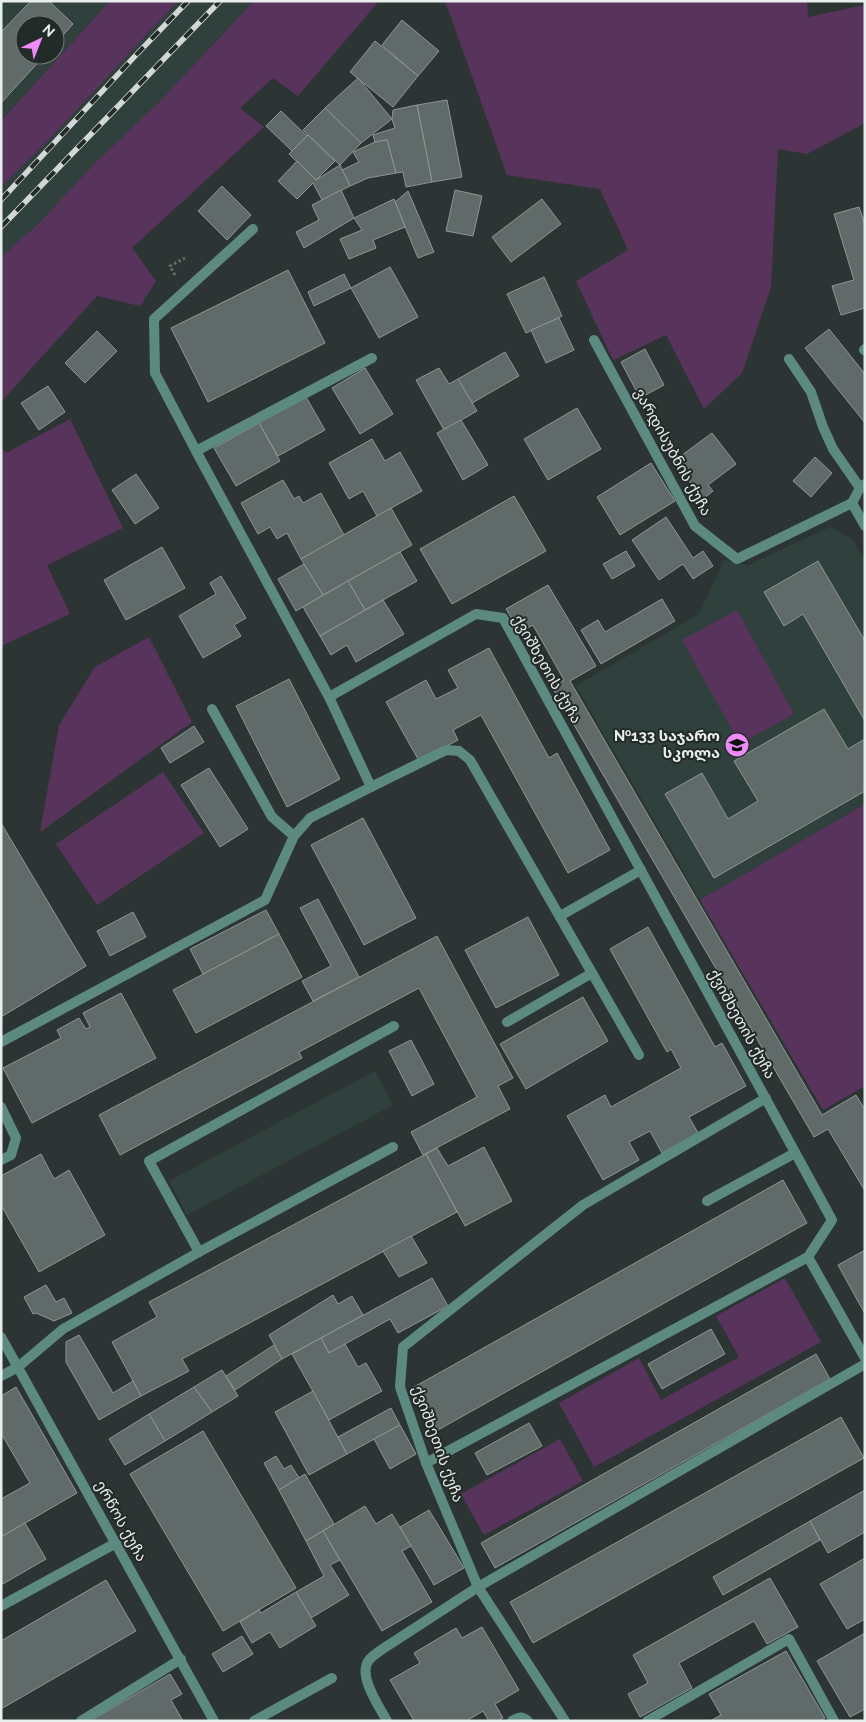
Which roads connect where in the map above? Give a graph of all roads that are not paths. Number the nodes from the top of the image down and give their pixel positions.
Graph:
1 (253, 229) dead end
2 (594, 340) dead end
3 (372, 358) dead end
4 (789, 360) dead end
5 (196, 451) junction
6 (862, 486) edge
7 (852, 503) junction
8 (865, 526) edge
9 (328, 697) junction
10 (212, 709) dead end
11 (371, 787) junction
12 (294, 836) junction
13 (641, 870) junction
14 (560, 916) junction
15 (592, 973) junction
16 (507, 1022) dead end
17 (394, 1026) dead end
18 (1, 1042) edge
19 (639, 1055) dead end
20 (766, 1098) junction
21 (1, 1107) edge
22 (394, 1147) dead end
23 (796, 1153) junction
24 (1, 1160) edge
25 (707, 1202) dead end
26 (199, 1252) junction
27 (808, 1257) junction
28 (1, 1337) edge
29 (865, 1358) edge
30 (865, 1364) edge
31 (18, 1367) junction
32 (1, 1376) edge
33 (426, 1463) junction
34 (116, 1543) junction
35 (478, 1587) junction
36 (1, 1606) edge
37 (180, 1659) junction
38 (332, 1678) dead end
39 (80, 1721) edge
40 (214, 1721) edge
41 (254, 1721) edge
42 (386, 1721) edge
43 (512, 1721) edge
44 (528, 1721) edge
45 (564, 1721) edge
46 (647, 1721) edge
47 (834, 1721) edge

1 - 5 street
2 - 7 street, ვარდისუბნის ქუჩა
3 - 5 street
4 - 6 street
5 - 9 street
6 - 7 street
7 - 8 street
9 - 11 street
9 - 13 street, ქვიშხეთის ქუჩა
10 - 12 street
11 - 12 street
11 - 14 street
12 - 18 street
13 - 14 street
13 - 20 street, ქვიშხეთის ქუჩა
14 - 15 street
15 - 16 street
15 - 19 street
17 - 26 street
20 - 23 street, ქვიშხეთის ქუჩა
20 - 33 street, ქვიშხეთის ქუჩა
21 - 24 street
22 - 26 street
23 - 25 street
23 - 27 street, ქვიშხეთის ქუჩა
26 - 31 street
27 - 29 street
27 - 33 street
28 - 31 street, ერწოს ქუჩა
30 - 35 street
31 - 32 street
31 - 34 street, ერწოს ქუჩა
33 - 35 street, ქვიშხეთის ქუჩა
34 - 36 street
34 - 37 street, ერწოს ქუჩა
35 - 42 street
35 - 45 street, ქვიშხეთის ქუჩა
37 - 39 street
37 - 40 street, ერწოს ქუჩა
38 - 41 street
43 - 44 street
46 - 47 street

